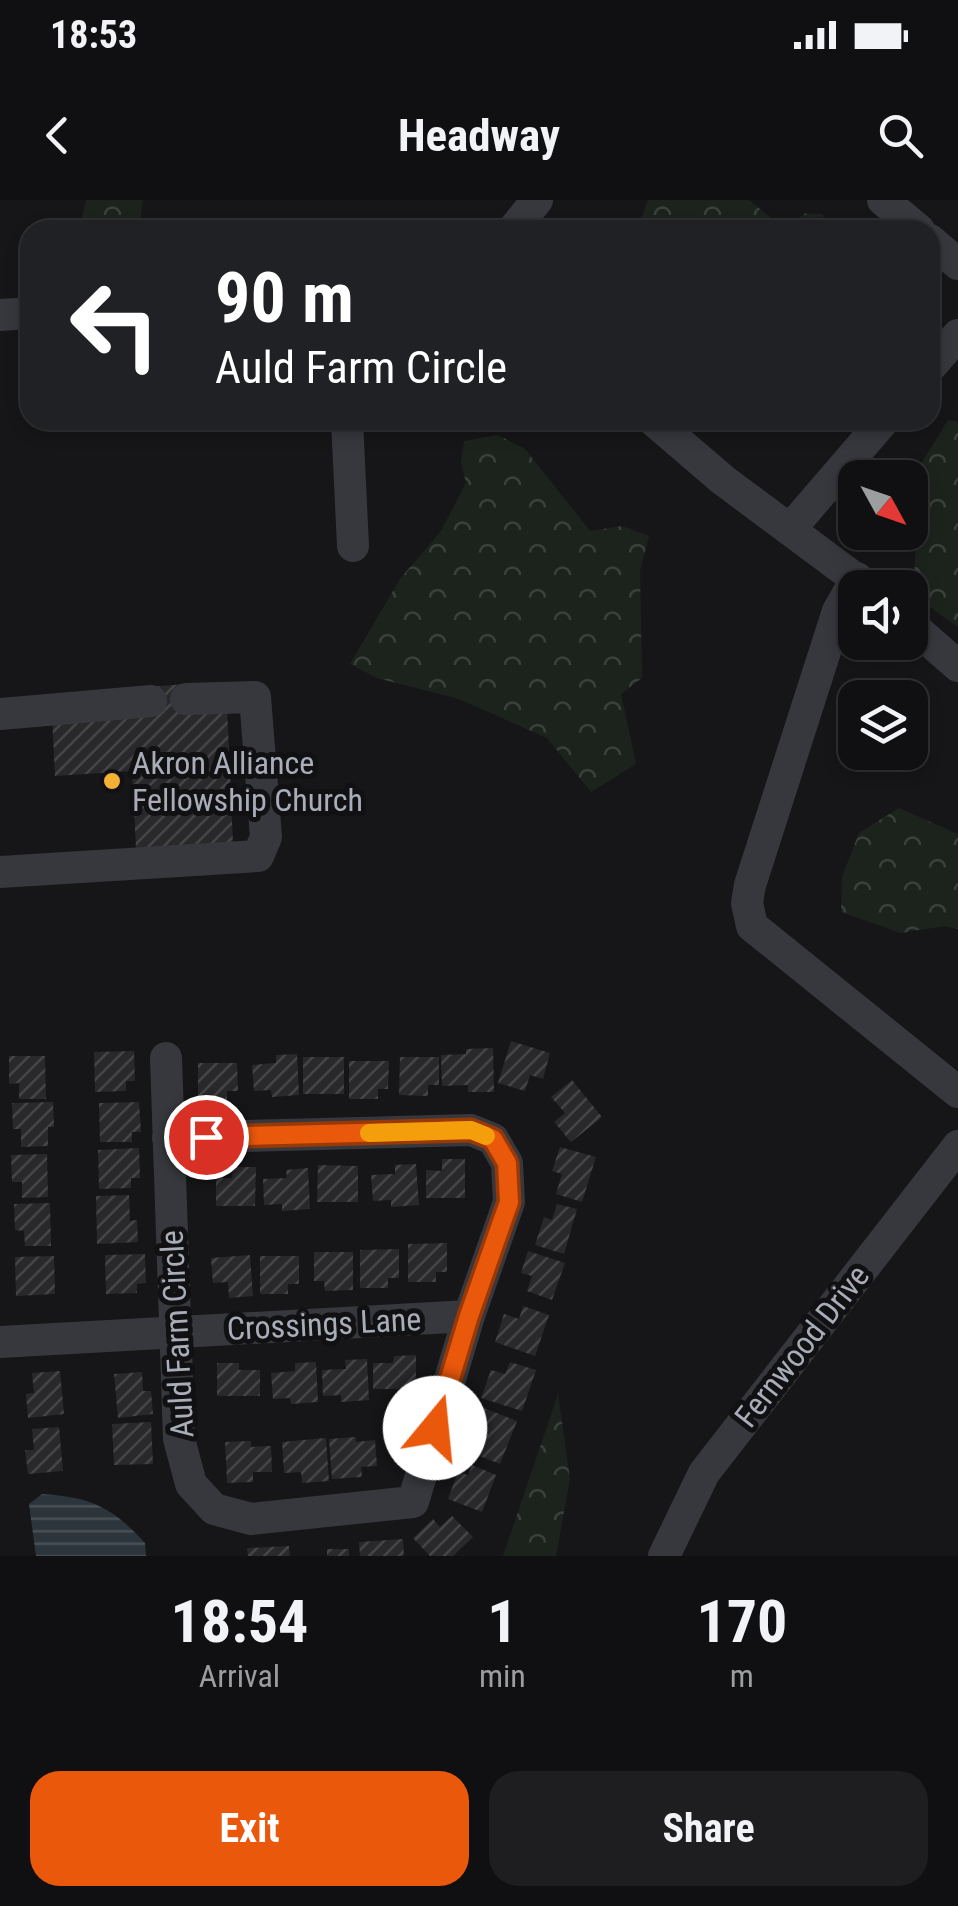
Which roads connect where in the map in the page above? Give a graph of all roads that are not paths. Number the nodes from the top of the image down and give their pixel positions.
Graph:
1 (884, 200) edge
2 (907, 220) edge
3 (958, 335) edge
4 (940, 356) edge
5 (347, 430) edge
6 (666, 430) edge
7 (875, 430) edge
8 (790, 528) junction
9 (353, 546) dead end
10 (846, 570) edge
11 (838, 611) edge
12 (928, 640) edge
13 (958, 666) edge
14 (186, 699) dead end
15 (151, 701) dead end
16 (0, 714) edge
17 (0, 872) edge
18 (166, 1058) dead end
19 (958, 1092) edge
20 (168, 1138) junction
21 (958, 1146) edge
22 (469, 1316) junction
23 (175, 1333) junction
24 (0, 1342) edge
25 (664, 1556) edge

1 - 2 street
3 - 4 street
5 - 9 street
6 - 8 street
7 - 8 street
8 - 10 street
11 - 19 street
12 - 13 street
14 - 17 street
15 - 16 street
18 - 20 street, Auld Farm Circle
20 - 22 street, Auld Farm Circle
20 - 23 street, Auld Farm Circle
21 - 25 street, Fernwood Drive
22 - 23 street, Crossings Lane
22 - 23 street, Auld Farm Circle
23 - 24 street, Crossings Lane

